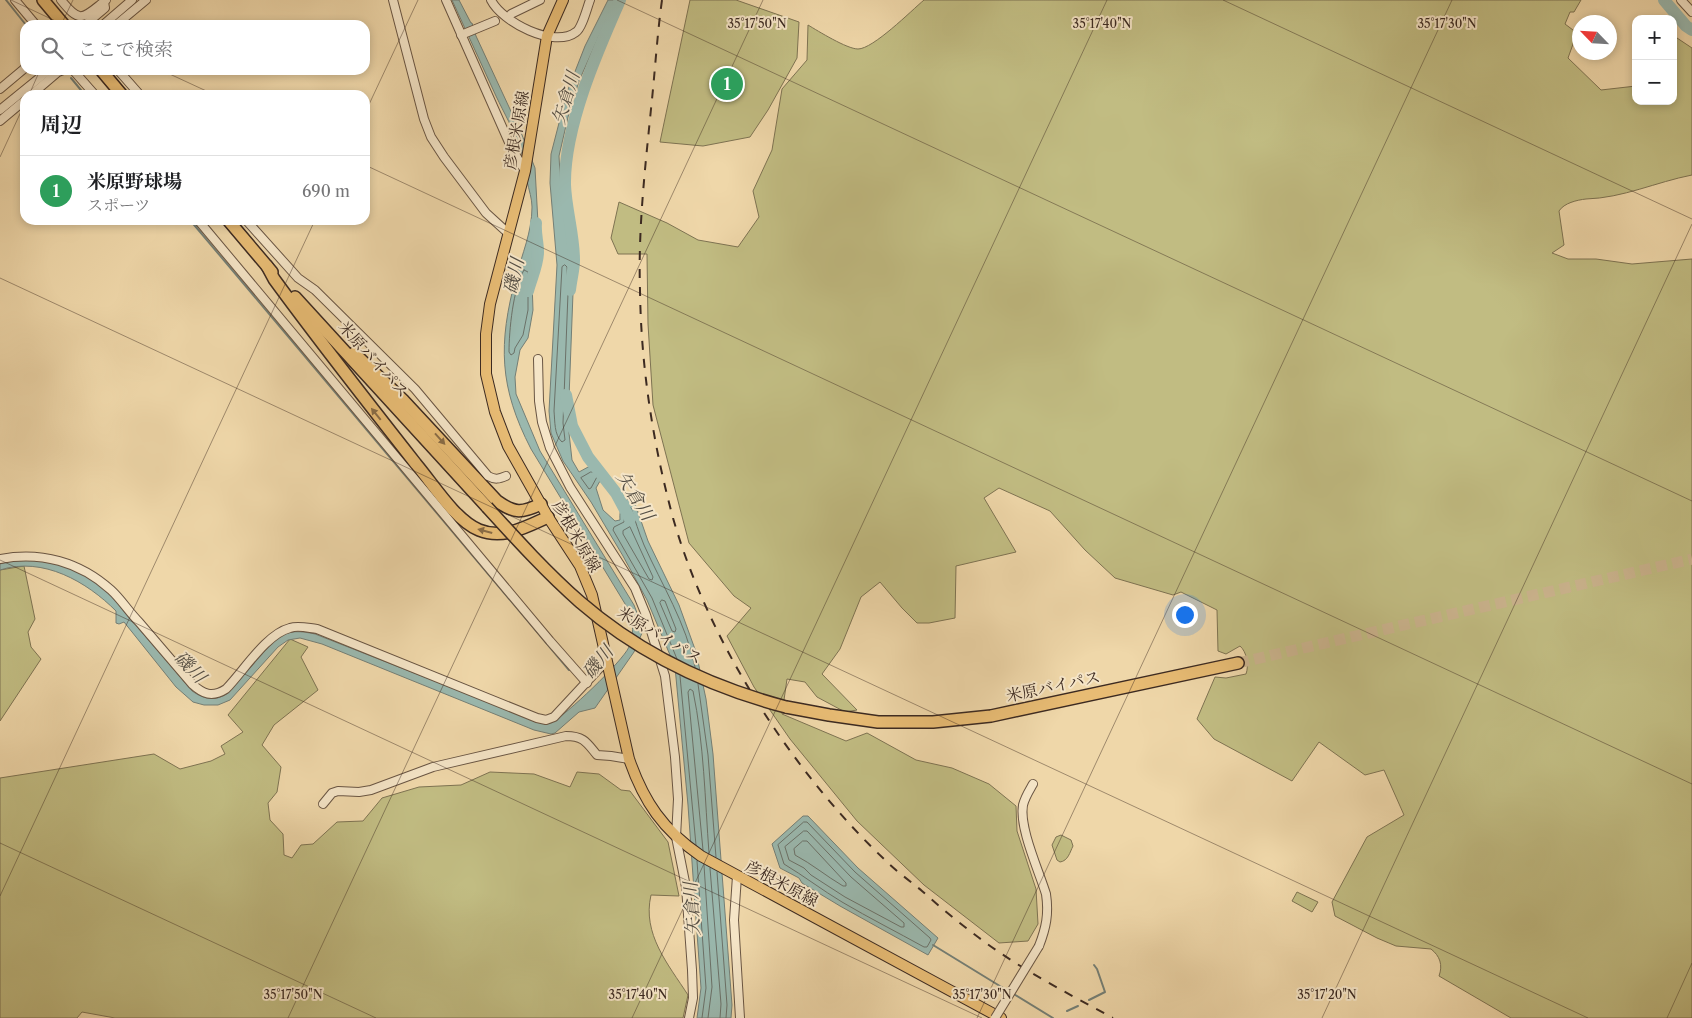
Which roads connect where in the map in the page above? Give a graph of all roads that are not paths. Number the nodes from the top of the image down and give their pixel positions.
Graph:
1 (15, 0) edge
2 (43, 0) edge
3 (61, 0) edge
4 (132, 0) edge
5 (146, 0) edge
6 (393, 0) edge
7 (446, 0) edge
8 (491, 0) edge
9 (540, 0) edge
10 (563, 0) edge
11 (590, 0) edge
12 (1681, 0) edge
13 (105, 1) edge
14 (1692, 12) edge
15 (511, 14) dead end
16 (32, 20) edge
17 (60, 20) edge
18 (91, 20) edge
19 (109, 20) edge
20 (122, 20) edge
21 (495, 21) dead end
22 (463, 34) junction
23 (547, 36) junction
24 (20, 72) edge
25 (43, 75) edge
26 (54, 75) edge
27 (77, 75) edge
28 (105, 75) edge
29 (122, 75) edge
30 (0, 90) edge
31 (24, 90) edge
32 (37, 90) edge
33 (91, 90) edge
34 (118, 90) edge
35 (136, 90) edge
36 (20, 94) edge
37 (20, 104) edge
38 (0, 110) edge
39 (0, 121) edge
40 (525, 171) junction
41 (202, 225) edge
42 (232, 225) edge
43 (250, 225) edge
44 (508, 234) junction
45 (267, 266) junction
46 (305, 308) junction
47 (538, 359) dead end
48 (506, 476) dead end
49 (542, 504) junction
50 (548, 517) junction
51 (0, 559) edge
52 (608, 663) junction
53 (1238, 663) tunnel mouth
54 (587, 683) junction
55 (629, 759) junction
56 (1033, 784) dead end
57 (323, 804) dead end
58 (679, 840) junction
59 (733, 874) junction
60 (990, 1016) edge
61 (689, 1018) edge
62 (740, 1018) edge
63 (1001, 1018) edge

1 - 16 street
2 - 17 highway
3 - 13 street
4 - 19 street
5 - 20 street
6 - 44 street
7 - 22 street
8 - 23 street
9 - 15 street
10 - 23 main road, 彦根米原線
11 - 23 street
12 - 14 street
13 - 18 street
21 - 22 street
22 - 40 street
23 - 40 main road, 彦根米原線
24 - 30 street
25 - 31 street
26 - 32 street
27 - 33 street
28 - 34 highway
29 - 35 street
36 - 38 street
37 - 39 street
40 - 44 main road, 彦根米原線
41 - 54 street
42 - 45 highway, 米原バイパス
43 - 48 street
44 - 49 main road, 彦根米原線
45 - 46 highway, 米原バイパス
50 -> 45 highway
46 -> 49 highway
46 - 53 highway, 米原バイパス, bridge
47 - 58 street
49 - 50 main road, 彦根米原線
50 - 52 main road, 彦根米原線
51 - 54 street
52 - 54 street
52 - 55 main road, 彦根米原線
55 - 57 street
55 - 58 main road, 彦根米原線
56 - 60 street, bridge
58 - 59 main road, 彦根米原線
58 - 61 street
59 - 60 main road, 彦根米原線
59 - 62 street
60 - 63 main road, 彦根米原線

